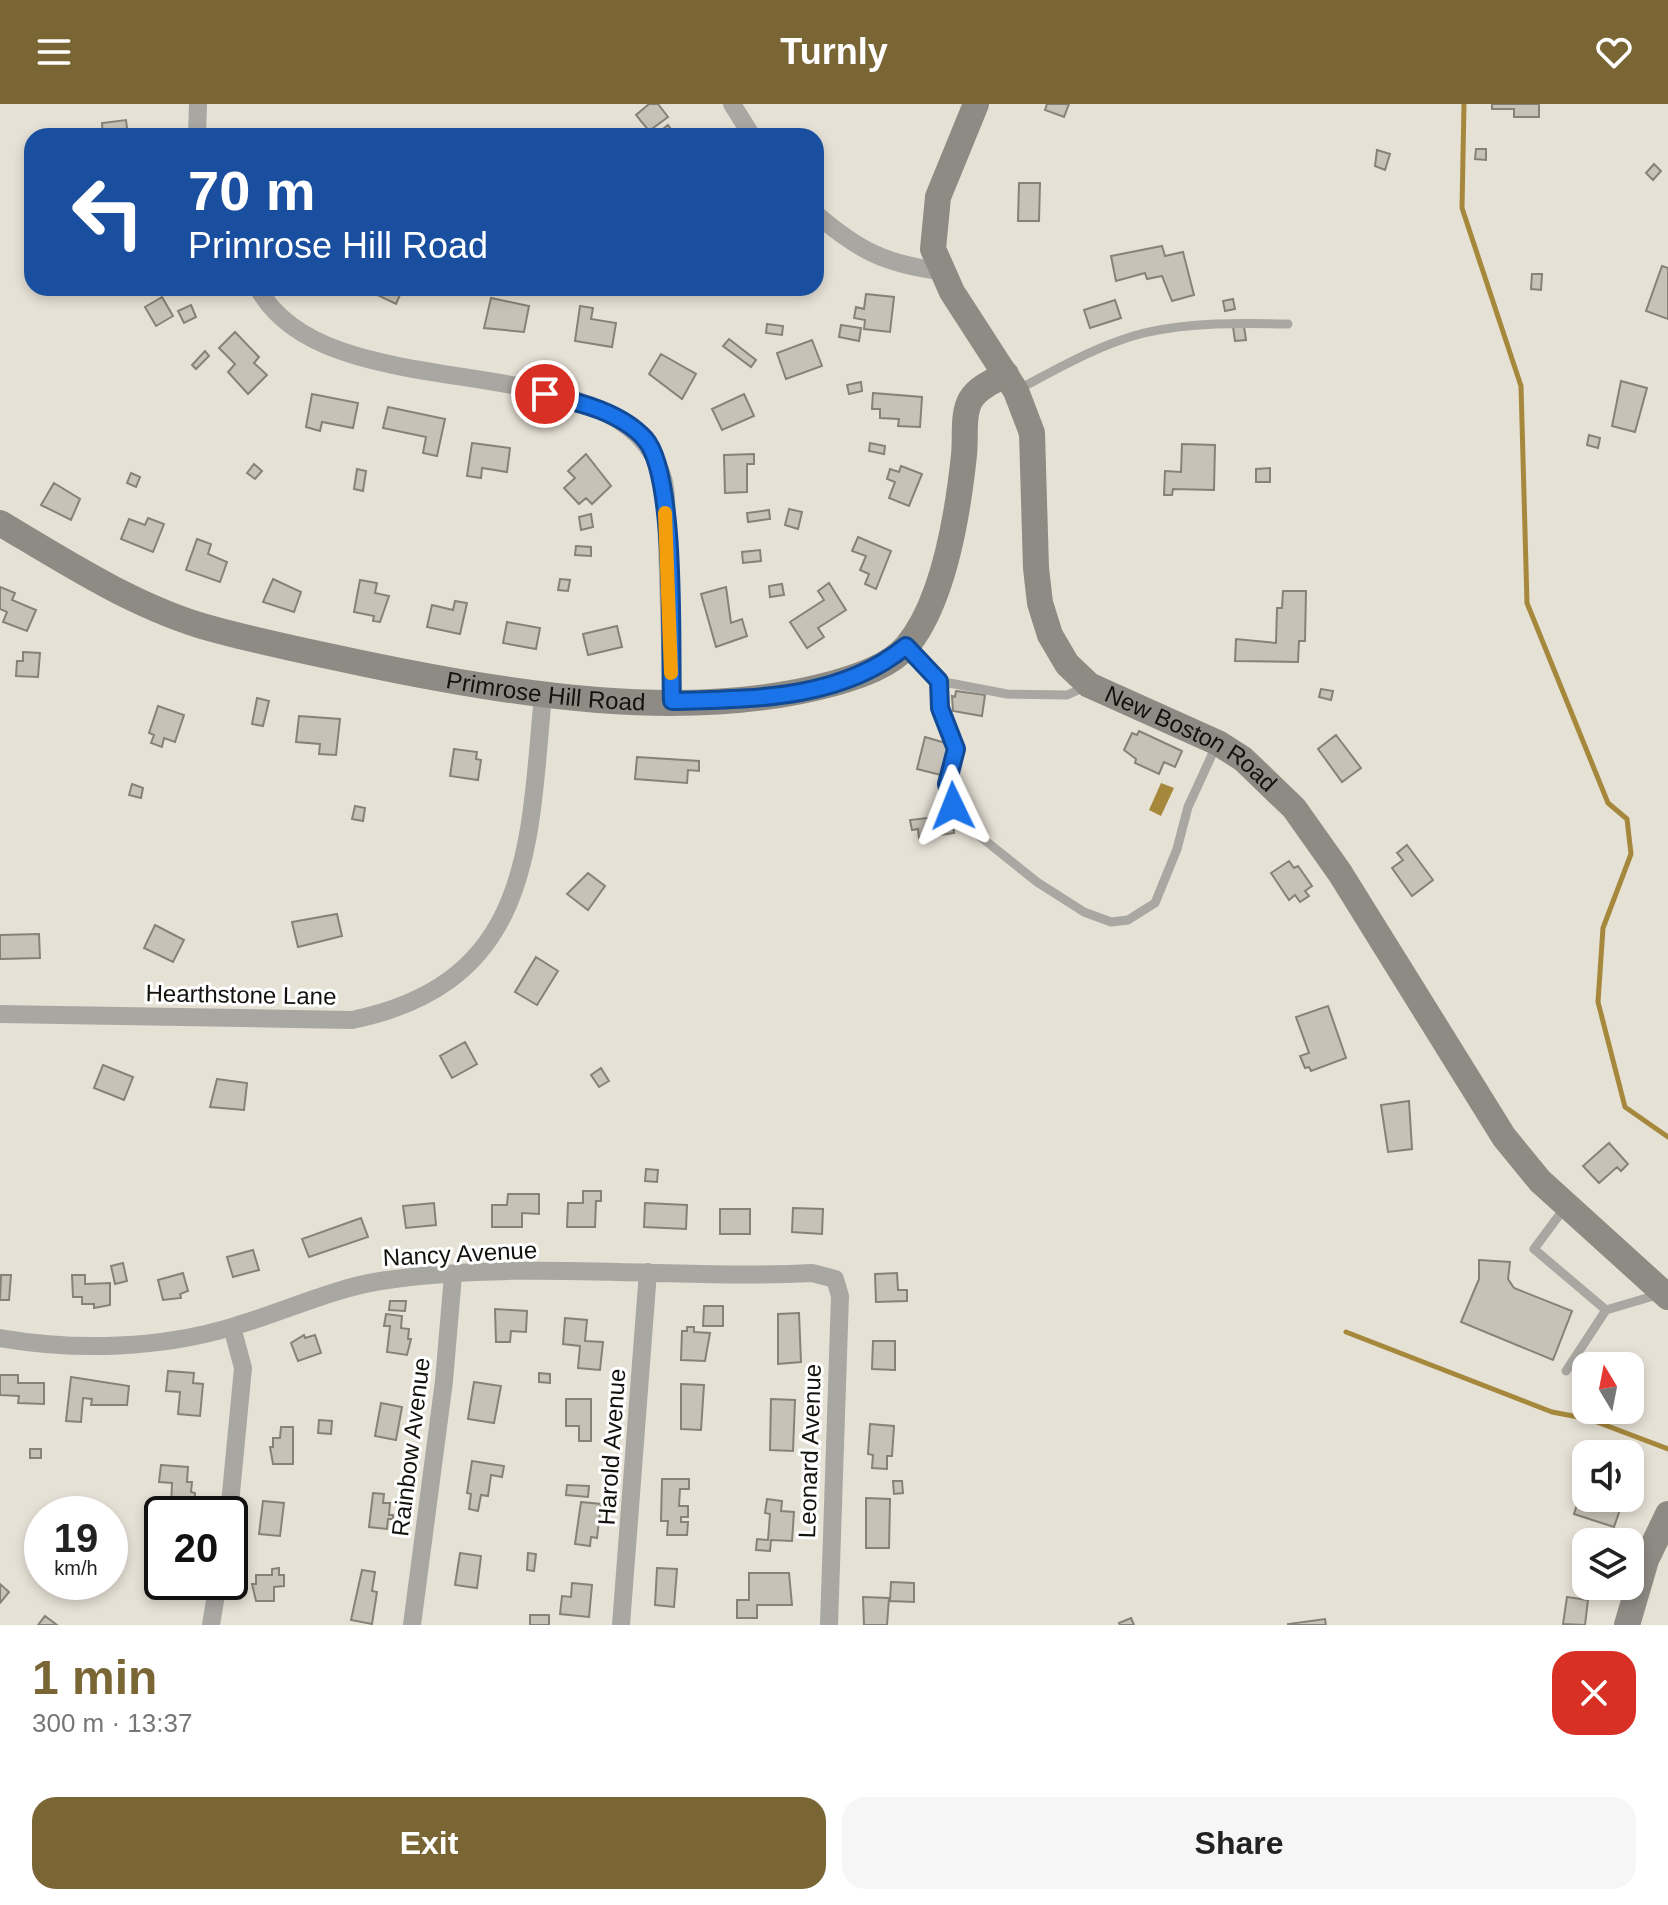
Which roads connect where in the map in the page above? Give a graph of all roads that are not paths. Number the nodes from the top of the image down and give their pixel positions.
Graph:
1 (198, 104) edge
2 (732, 104) edge
3 (976, 104) edge
4 (197, 128) edge
5 (747, 128) edge
6 (824, 221) edge
7 (940, 271) junction
8 (265, 296) edge
9 (1288, 324) dead end
10 (1011, 382) junction
11 (0, 523) edge
12 (906, 646) junction
13 (939, 681) junction
14 (1089, 685) junction
15 (543, 695) junction
16 (672, 701) junction
17 (1218, 743) junction
18 (0, 1014) edge
19 (1566, 1206) junction
20 (648, 1272) junction
21 (453, 1275) junction
22 (835, 1279) joint
23 (1660, 1286) edge
24 (1606, 1310) junction
25 (232, 1327) junction
26 (0, 1338) edge
27 (1566, 1371) dead end
28 (231, 1496) edge
29 (1668, 1514) edge
30 (215, 1600) edge
31 (211, 1625) edge
32 (412, 1625) edge
33 (621, 1625) edge
34 (829, 1625) edge
35 (1627, 1625) edge

1 - 4 street
2 - 5 street
3 - 7 street, New Boston Road
6 - 7 street
7 - 10 street, New Boston Road
8 - 16 street
9 - 10 lane
10 - 12 street, Primrose Hill Road
10 - 14 street, New Boston Road
11 - 15 street, Primrose Hill Road
12 - 13 lane
12 - 16 street, Primrose Hill Road
13 - 14 lane
13 - 17 lane
14 - 17 street, New Boston Road
15 - 16 street, Primrose Hill Road
15 - 18 street, Hearthstone Lane
17 - 19 street, New Boston Road
19 - 23 street, New Boston Road
19 - 24 lane
20 - 21 street, Nancy Avenue
20 - 22 street, Nancy Avenue
20 - 33 street, Harold Avenue
21 - 25 street, Nancy Avenue
21 - 32 street, Rainbow Avenue
22 - 34 street, Leonard Avenue
23 - 24 lane
24 - 27 lane
25 - 26 street, Nancy Avenue
25 - 28 street
29 - 35 street
30 - 31 street

